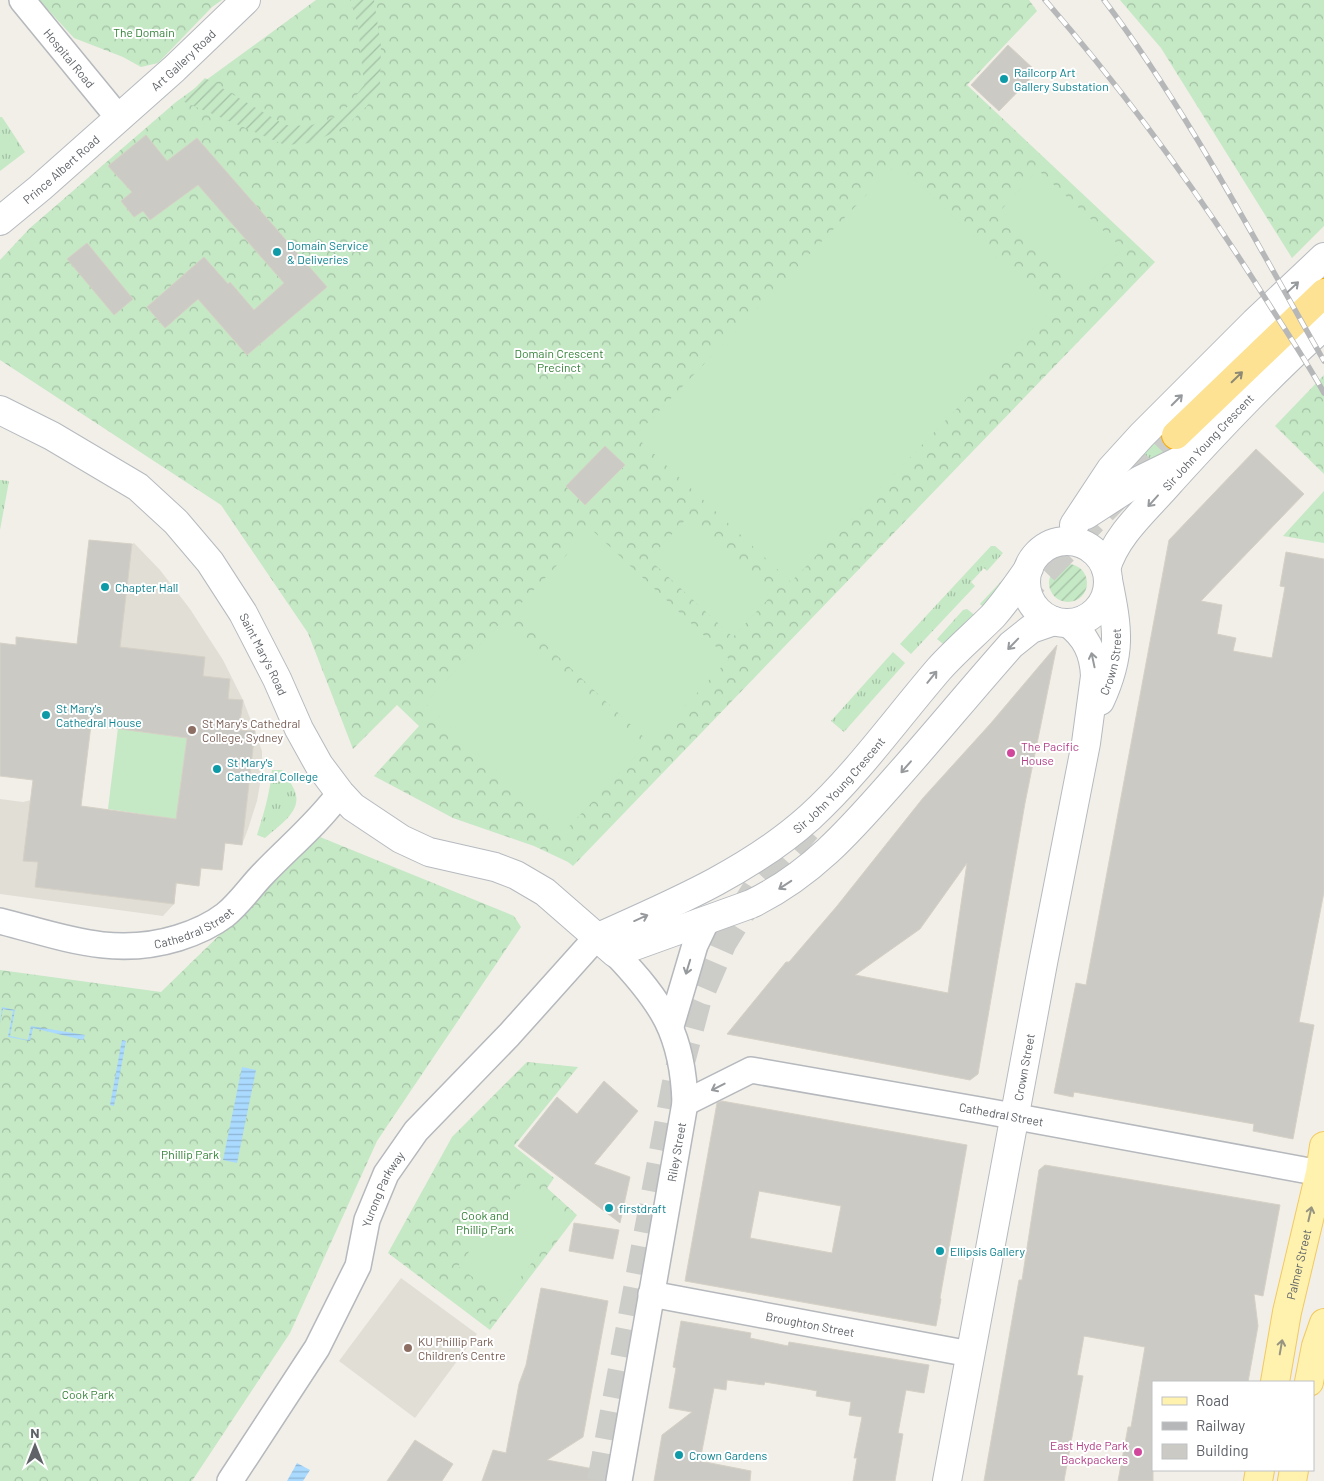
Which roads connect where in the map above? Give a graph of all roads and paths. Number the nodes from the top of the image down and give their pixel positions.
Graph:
1 (22, 0) edge
2 (246, 0) edge
3 (118, 117) junction
4 (1, 221) edge
5 (1324, 257) edge
6 (1324, 293) edge
7 (1324, 326) edge
8 (0, 410) edge
9 (1176, 435) tunnel mouth
10 (1198, 452) junction
11 (1074, 525) junction
12 (1055, 544) junction
13 (1029, 568) junction
14 (1107, 573) junction
15 (1061, 622) junction
16 (971, 692) junction
17 (1086, 743) junction
18 (858, 768) junction
19 (340, 793) junction
20 (0, 921) edge
21 (706, 922) junction
22 (605, 945) junction
23 (671, 1026) junction
24 (685, 1104) junction
25 (1015, 1116) junction
26 (1324, 1146) edge
27 (1322, 1173) edge
28 (651, 1294) junction
29 (1324, 1323) edge
30 (970, 1354) junction
31 (1275, 1381) edge
32 (1309, 1381) edge
33 (230, 1481) edge
34 (619, 1481) edge
35 (947, 1481) edge

1 - 3 street, Hospital Road
2 - 3 street, Art Gallery Road
3 - 4 street, Prince Albert Road
11 -> 5 street
9 -> 6 highway
7 - 10 street, Sir John Young Crescent
8 - 19 street, Saint Mary's Road
10 - 11 street
10 -> 14 street, Sir John Young Crescent
11 - 12 street
12 - 13 street
12 - 14 street
13 - 15 street
18 -> 13 street, Sir John Young Crescent
14 - 15 street
14 - 17 street, Crown Street
15 -> 16 street
17 -> 15 street, Crown Street
16 - 18 street
16 -> 21 street
17 - 25 street, Crown Street
22 -> 18 street, Sir John Young Crescent
19 - 20 street, Cathedral Street
19 - 22 street, Saint Mary's Road
21 - 22 street
21 -> 23 street
22 - 23 street, Riley Street
22 - 33 street, Yurong Parkway
23 - 24 street, Riley Street
25 -> 24 street, Cathedral Street
24 - 28 street, Riley Street
25 - 27 street, Cathedral Street
25 - 30 street, Crown Street
26 - 27 main road, Palmer Street
31 -> 27 main road, Palmer Street
28 - 30 street, Broughton Street
28 - 34 street, Riley Street
29 - 32 main road
30 - 35 street, Crown Street

